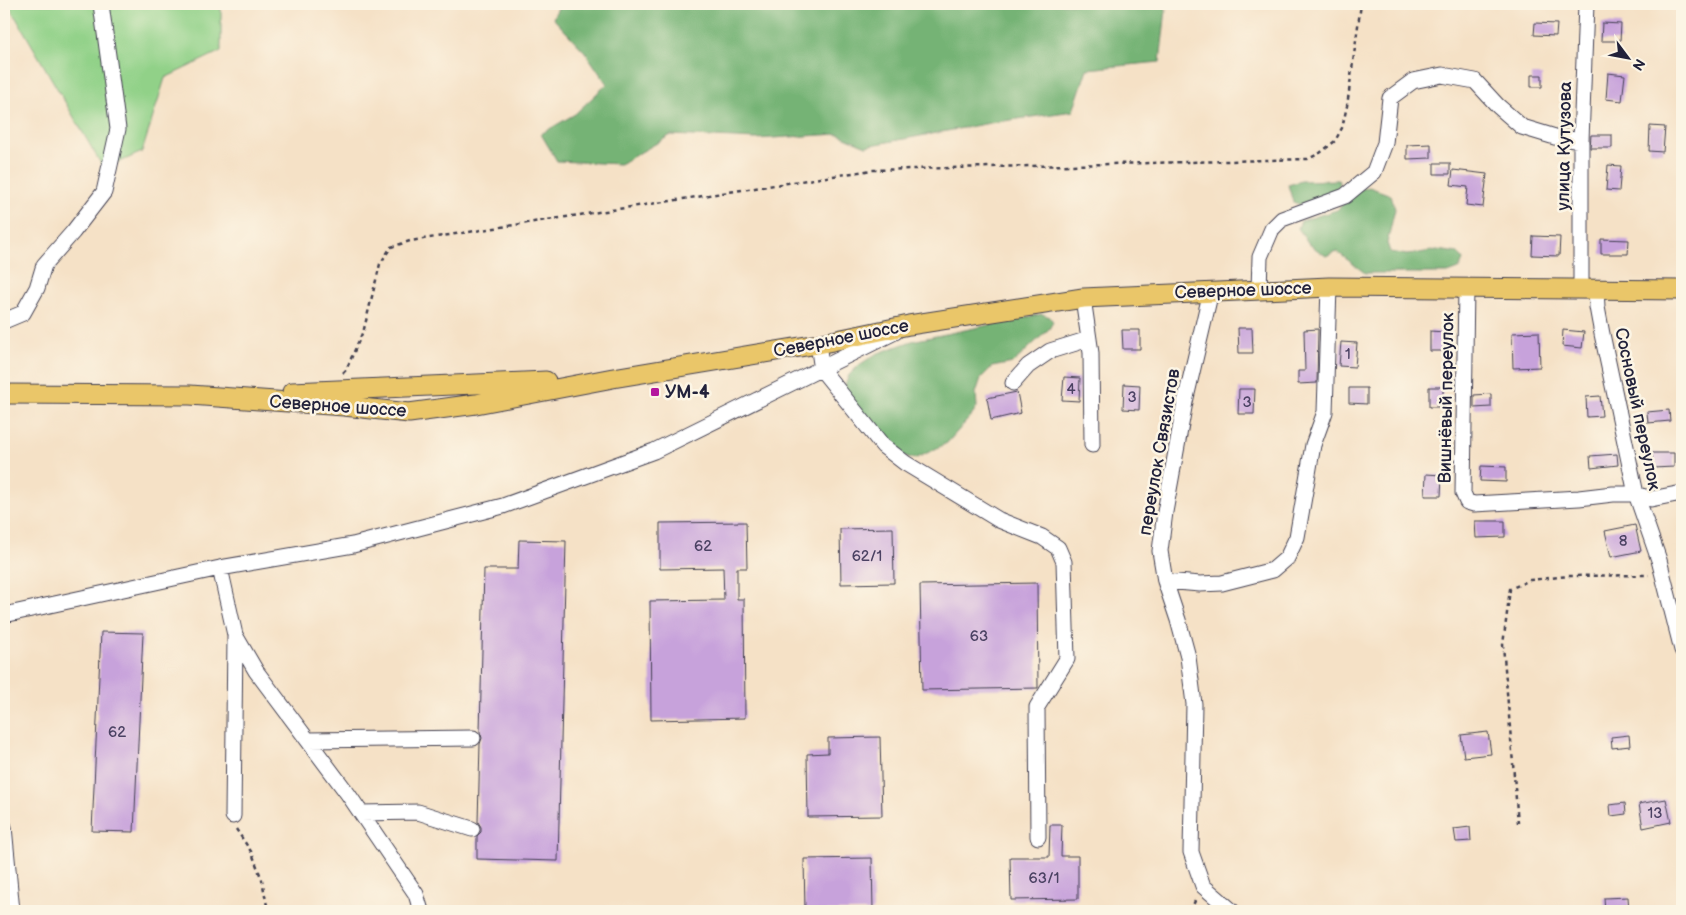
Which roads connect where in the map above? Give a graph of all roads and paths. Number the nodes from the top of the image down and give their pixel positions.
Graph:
1 (101, 4) edge
2 (1360, 4) edge
3 (1586, 4) edge
4 (1581, 141) junction
5 (1329, 287) junction
6 (1466, 288) junction
7 (1589, 289) junction
8 (1259, 290) junction
9 (1682, 290) edge
10 (1212, 291) junction
11 (1083, 298) junction
12 (4, 321) edge
13 (909, 325) junction
14 (1089, 339) junction
15 (818, 344) junction
16 (822, 370) junction
17 (613, 378) junction
18 (1013, 383) dead end
19 (327, 390) junction
20 (4, 394) edge
21 (190, 395) junction
22 (1092, 445) dead end
23 (1682, 493) edge
24 (1636, 494) junction
25 (220, 568) junction
26 (1663, 575) junction
27 (1164, 581) junction
28 (4, 615) edge
29 (235, 635) junction
30 (1682, 650) edge
31 (474, 738) dead end
32 (308, 740) junction
33 (361, 813) junction
34 (233, 816) joint
35 (1518, 823) dead end
36 (4, 827) edge
37 (472, 829) dead end
38 (1038, 837) dead end
39 (12, 911) edge
40 (268, 911) edge
41 (421, 911) edge
42 (1232, 911) edge

1 - 12 street
2 - 19 path
3 - 4 street, улица Кутузова
4 - 7 street, улица Кутузова
4 - 8 street
5 - 6 main road, Северное шоссе
5 - 8 main road, Северное шоссе
5 - 27 street
6 - 7 main road, Северное шоссе
6 - 24 street, Вишнёвый переулок
7 - 9 main road, Северное шоссе
7 - 24 street, Сосновый переулок
8 - 10 main road, Северное шоссе
10 - 11 main road, Северное шоссе
10 - 27 street, переулок Связистов
11 - 13 main road, Северное шоссе
11 - 14 street
13 - 15 main road, Северное шоссе
13 - 16 street
14 - 18 street
14 - 22 street
15 - 16 street
15 - 17 main road, Северное шоссе
16 - 25 street
16 - 38 street
17 - 19 main road
17 - 21 main road, Северное шоссе
19 - 21 main road
20 - 21 main road, Северное шоссе
23 - 24 street, Вишнёвый переулок
24 - 26 street, Сосновый переулок
25 - 28 street
25 - 29 street
26 - 30 street, Сосновый переулок
26 - 35 path
27 - 42 street, переулок Связистов
29 - 32 street
29 - 34 street
31 - 32 street
32 - 33 street
33 - 37 street
33 - 41 street
34 - 40 path
36 - 39 street

